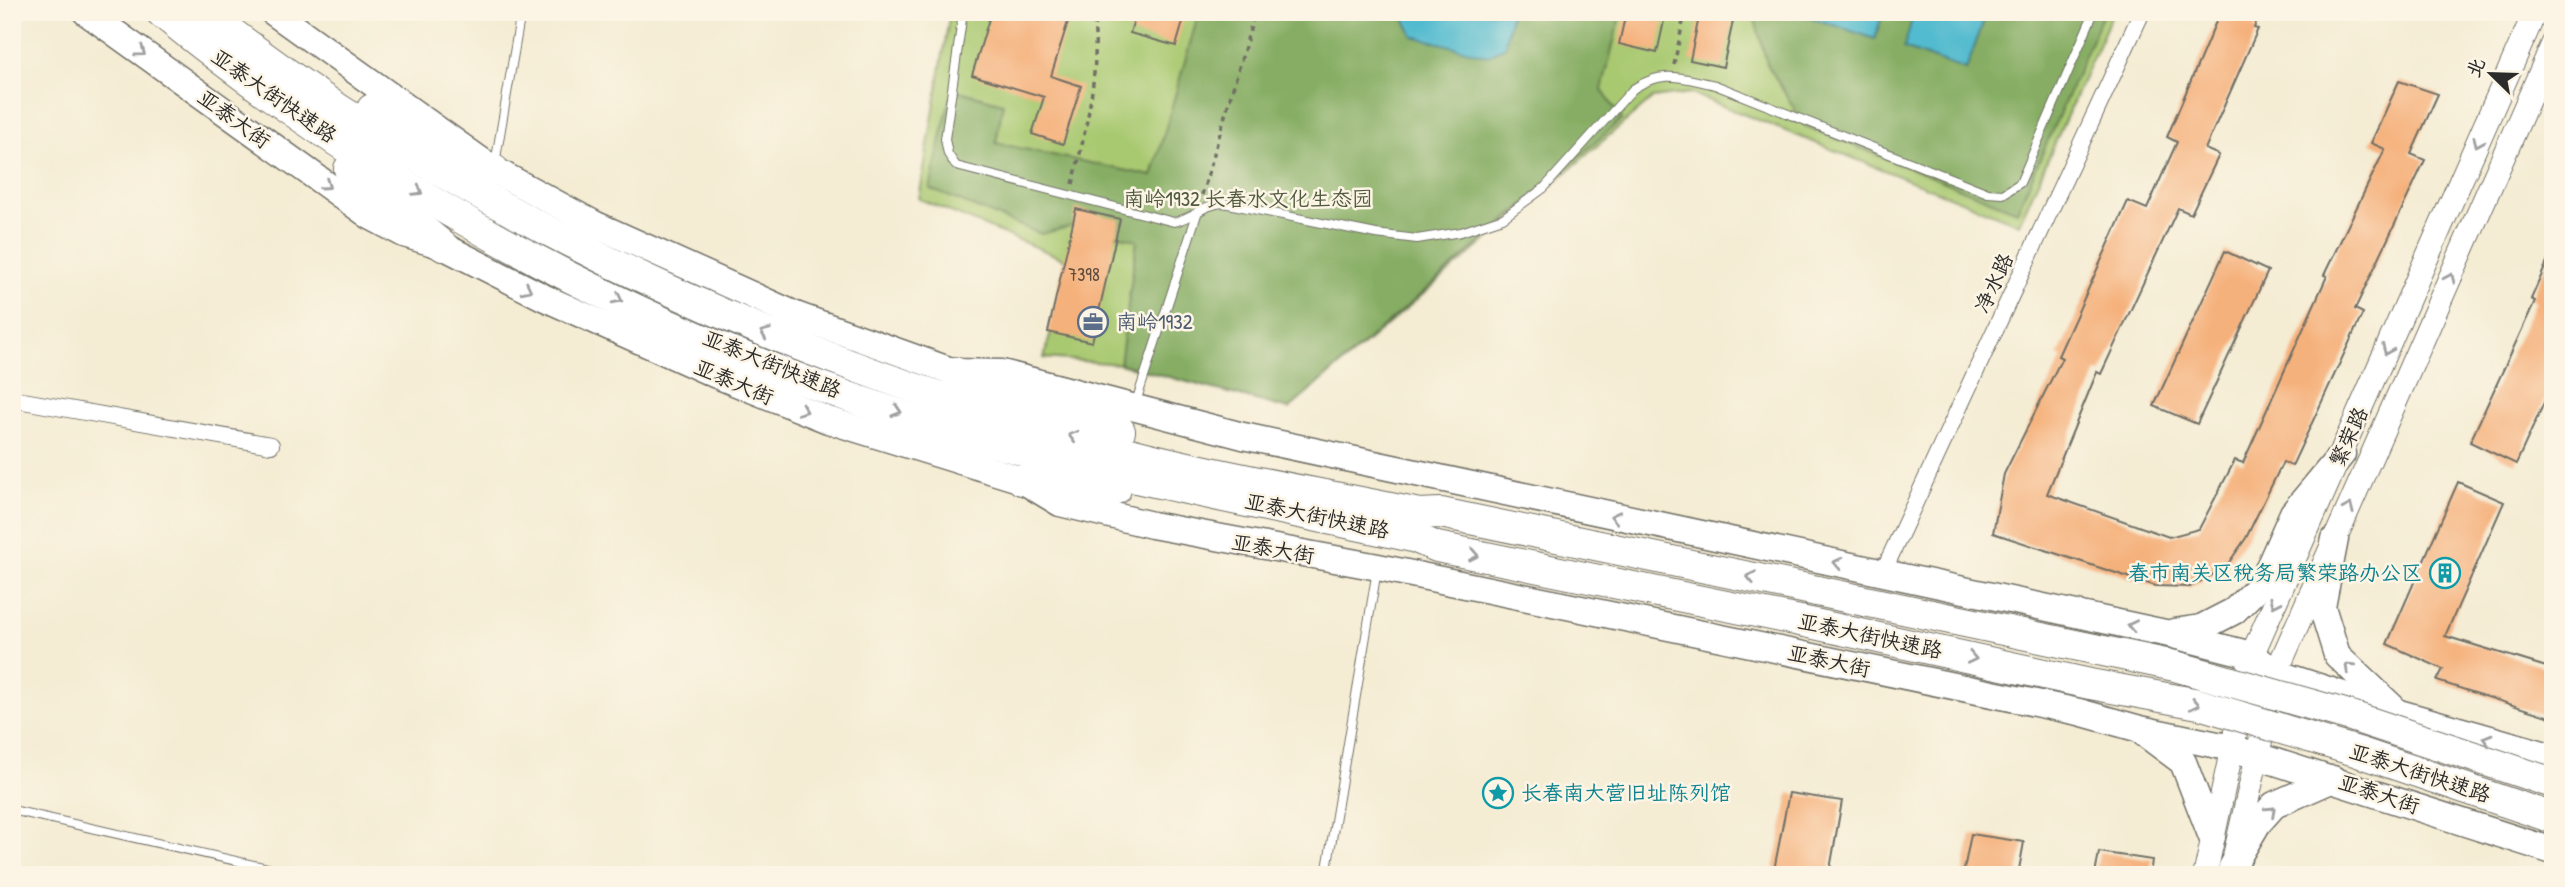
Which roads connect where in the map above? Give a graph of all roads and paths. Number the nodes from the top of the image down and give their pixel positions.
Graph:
1 (86, 12) edge
2 (138, 12) edge
3 (161, 12) edge
4 (203, 12) edge
5 (228, 12) edge
6 (273, 12) edge
7 (522, 12) edge
8 (963, 12) edge
9 (1093, 12) edge
10 (1255, 12) edge
11 (1685, 12) edge
12 (2094, 12) edge
13 (2142, 12) edge
14 (2535, 12) edge
15 (2553, 44) edge
16 (1671, 76) junction
17 (494, 170) junction
18 (1070, 197) junction
19 (1198, 211) junction
20 (443, 246) junction
21 (954, 372) junction
22 (12, 399) edge
23 (1134, 408) junction
24 (271, 445) dead end
25 (2342, 454) junction
26 (1022, 480) junction
27 (1441, 513) junction
28 (2335, 538) junction
29 (1437, 547) junction
30 (1378, 567) junction
31 (1883, 572) junction
32 (2165, 633) junction
33 (2252, 655) junction
34 (2276, 673) junction
35 (2399, 713) junction
36 (2140, 729) junction
37 (2244, 752) junction
38 (2553, 757) edge
39 (2333, 779) junction
40 (2553, 783) edge
41 (12, 810) edge
42 (2553, 818) edge
43 (2212, 837) junction
44 (2553, 851) edge
45 (2232, 871) edge
46 (298, 875) edge
47 (1326, 875) edge
48 (2205, 875) edge

1 -> 20 main road, 亚泰大街
2 - 20 highway
3 -> 29 highway, 亚泰大街快速路
27 -> 4 highway, 亚泰大街快速路
5 - 17 highway
6 - 17 main road
7 - 17 lane
8 - 18 lane
9 - 18 path
10 - 19 path
11 - 16 path
12 - 16 lane
13 - 31 street, 净水路
14 -> 25 main road, 繁荣路
28 -> 15 main road, 繁荣路
16 - 19 lane
17 - 21 main road
18 - 19 lane
19 - 23 lane
20 -> 26 main road, 亚泰大街
21 - 23 main road
21 - 27 highway
22 - 24 street
31 -> 23 main road
25 - 32 main road
25 -> 33 main road, 繁荣路
26 - 29 highway
26 - 30 main road, 亚泰大街
40 -> 27 highway, 亚泰大街快速路, bridge
28 - 34 main road, 繁荣路
35 -> 28 main road
29 -> 42 highway, 亚泰大街快速路, bridge
30 - 36 main road, 亚泰大街
30 - 47 lane
32 -> 31 main road
32 - 33 main road
33 - 34 main road
33 - 37 main road, 繁荣路
34 - 35 main road
34 - 37 main road, 繁荣路
38 -> 35 main road
36 - 37 main road, 亚泰大街
36 - 43 main road
37 - 39 main road, 亚泰大街
37 - 43 main road, 繁荣路
37 - 45 main road, 繁荣路
39 - 44 main road, 亚泰大街
45 -> 39 main road
41 - 46 lane
43 - 48 main road, 繁荣路

